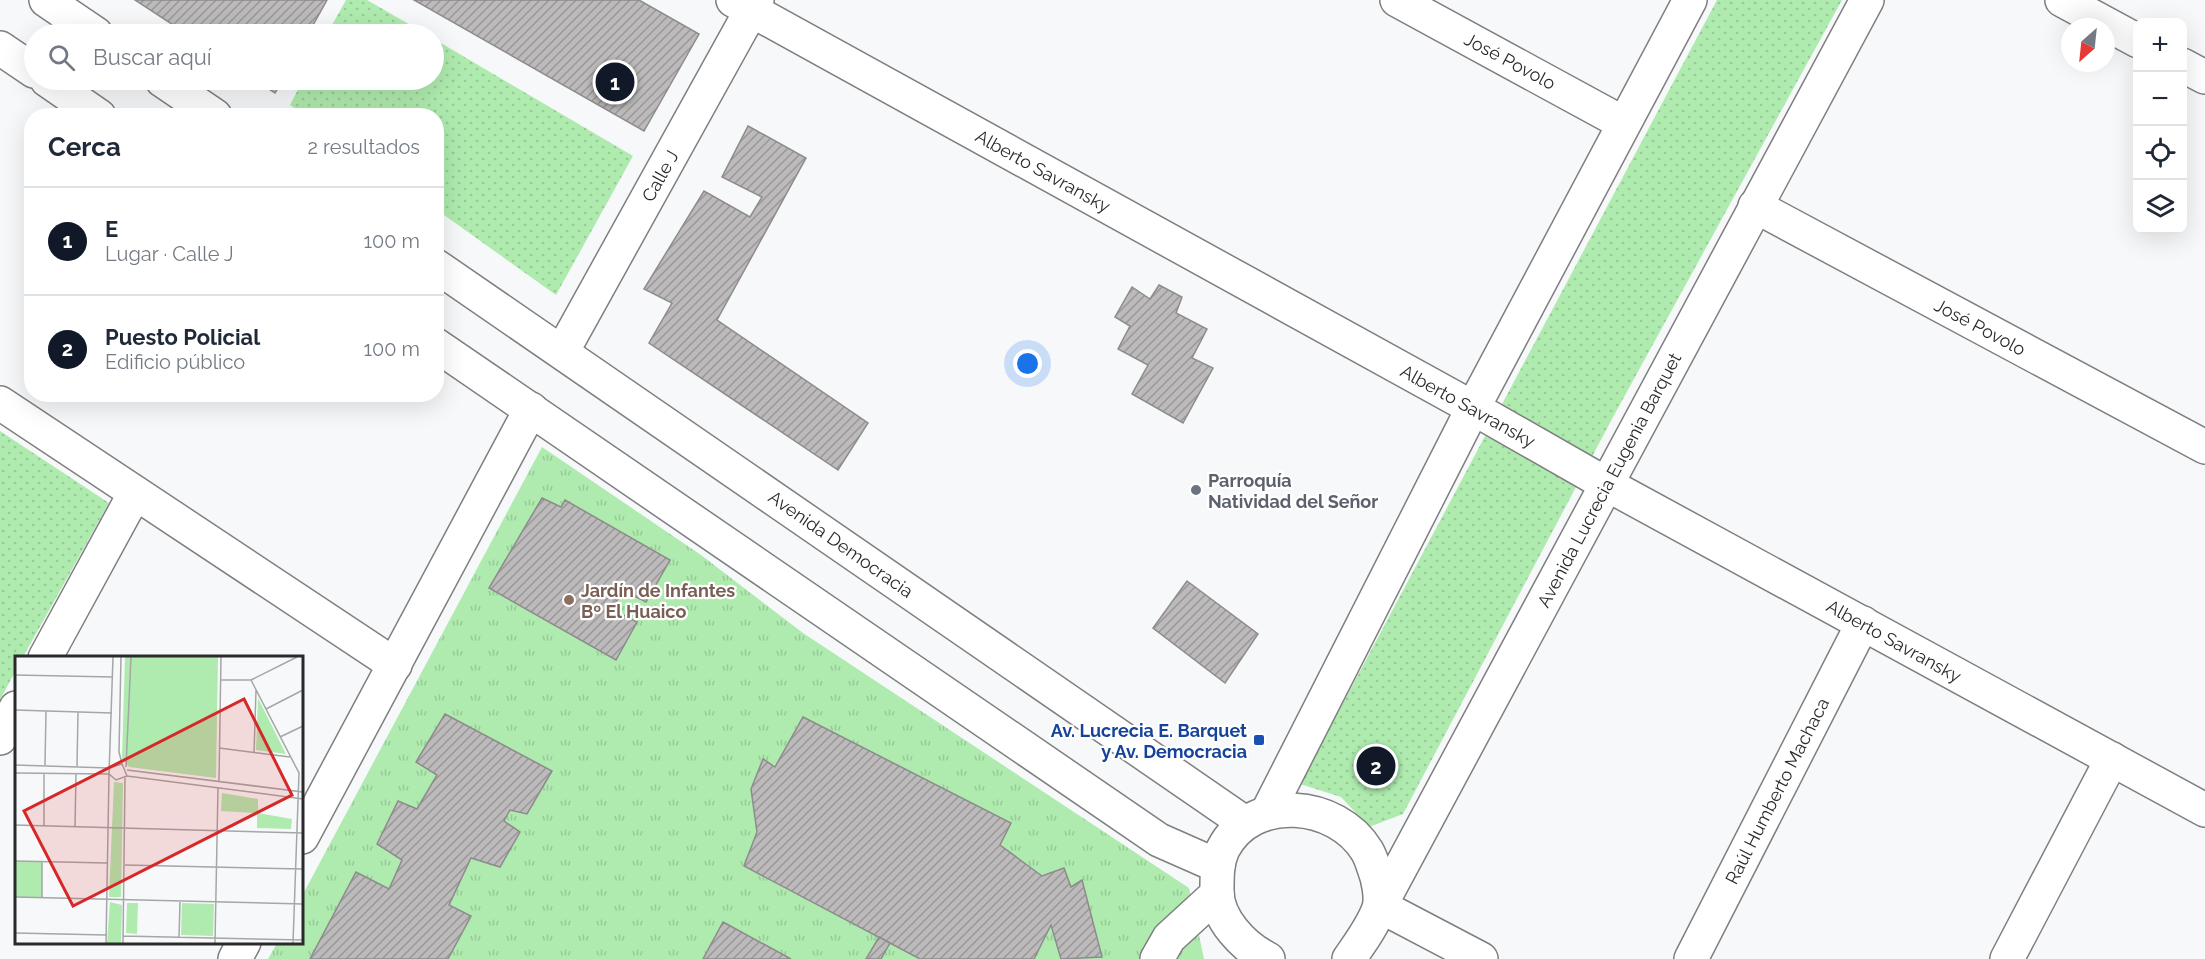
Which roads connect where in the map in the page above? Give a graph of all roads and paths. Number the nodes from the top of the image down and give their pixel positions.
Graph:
1 (46, 0) edge
2 (1397, 0) edge
3 (1690, 0) edge
4 (1867, 0) edge
5 (2062, 0) edge
6 (748, 3) edge
7 (81, 24) edge
8 (2133, 38) edge
9 (0, 48) edge
10 (24, 64) edge
11 (2187, 68) edge
12 (2205, 77) edge
13 (61, 90) edge
14 (177, 90) edge
15 (87, 108) edge
16 (203, 108) edge
17 (1623, 123) junction
18 (1755, 206) junction
19 (444, 271) edge
20 (444, 350) edge
21 (562, 352) junction
22 (0, 403) edge
23 (1473, 408) junction
24 (531, 409) junction
25 (2205, 447) edge
26 (1608, 485) junction
27 (135, 493) junction
28 (1863, 623) junction
29 (46, 656) edge
30 (395, 665) junction
31 (15, 710) edge
32 (0, 738) edge
33 (2112, 759) junction
34 (2205, 810) edge
35 (1256, 818) junction
36 (303, 835) edge
37 (1217, 880) junction
38 (1380, 906) junction
39 (243, 944) edge
40 (1236, 947) edge
41 (235, 959) edge
42 (1157, 959) edge
43 (1268, 959) edge
44 (1350, 959) edge
45 (1481, 959) edge
46 (1691, 959) edge
47 (2007, 959) edge

1 - 7 street
2 - 17 street, José Povolo
3 - 17 street
4 - 18 street, Avenida Lucrecia Eugenia Barquet
5 - 8 street
6 - 21 street, Calle J
6 - 23 street, Alberto Savransky
9 - 10 street
11 - 12 street
13 - 15 street
14 - 16 street
17 - 23 street
18 - 25 street, José Povolo
18 - 26 street, Avenida Lucrecia Eugenia Barquet
19 - 21 street, Avenida Democracia
20 - 24 street
21 - 35 street, Avenida Democracia
22 - 27 street
23 - 26 street, Alberto Savransky
23 - 35 street
24 - 30 street
24 - 37 street
26 - 28 street, Alberto Savransky
26 - 38 street, Avenida Lucrecia Eugenia Barquet
27 - 29 street
27 - 30 street
28 - 33 street, Alberto Savransky
28 - 46 street, Raúl Humberto Machaca
30 - 36 street
31 - 32 street
33 - 34 street, Alberto Savransky
33 - 47 street
35 - 37 street
35 - 38 street
37 - 40 street
37 - 42 street
38 - 44 street, Avenida Lucrecia Eugenia Barquet
38 - 45 street
39 - 41 street
40 - 43 street

